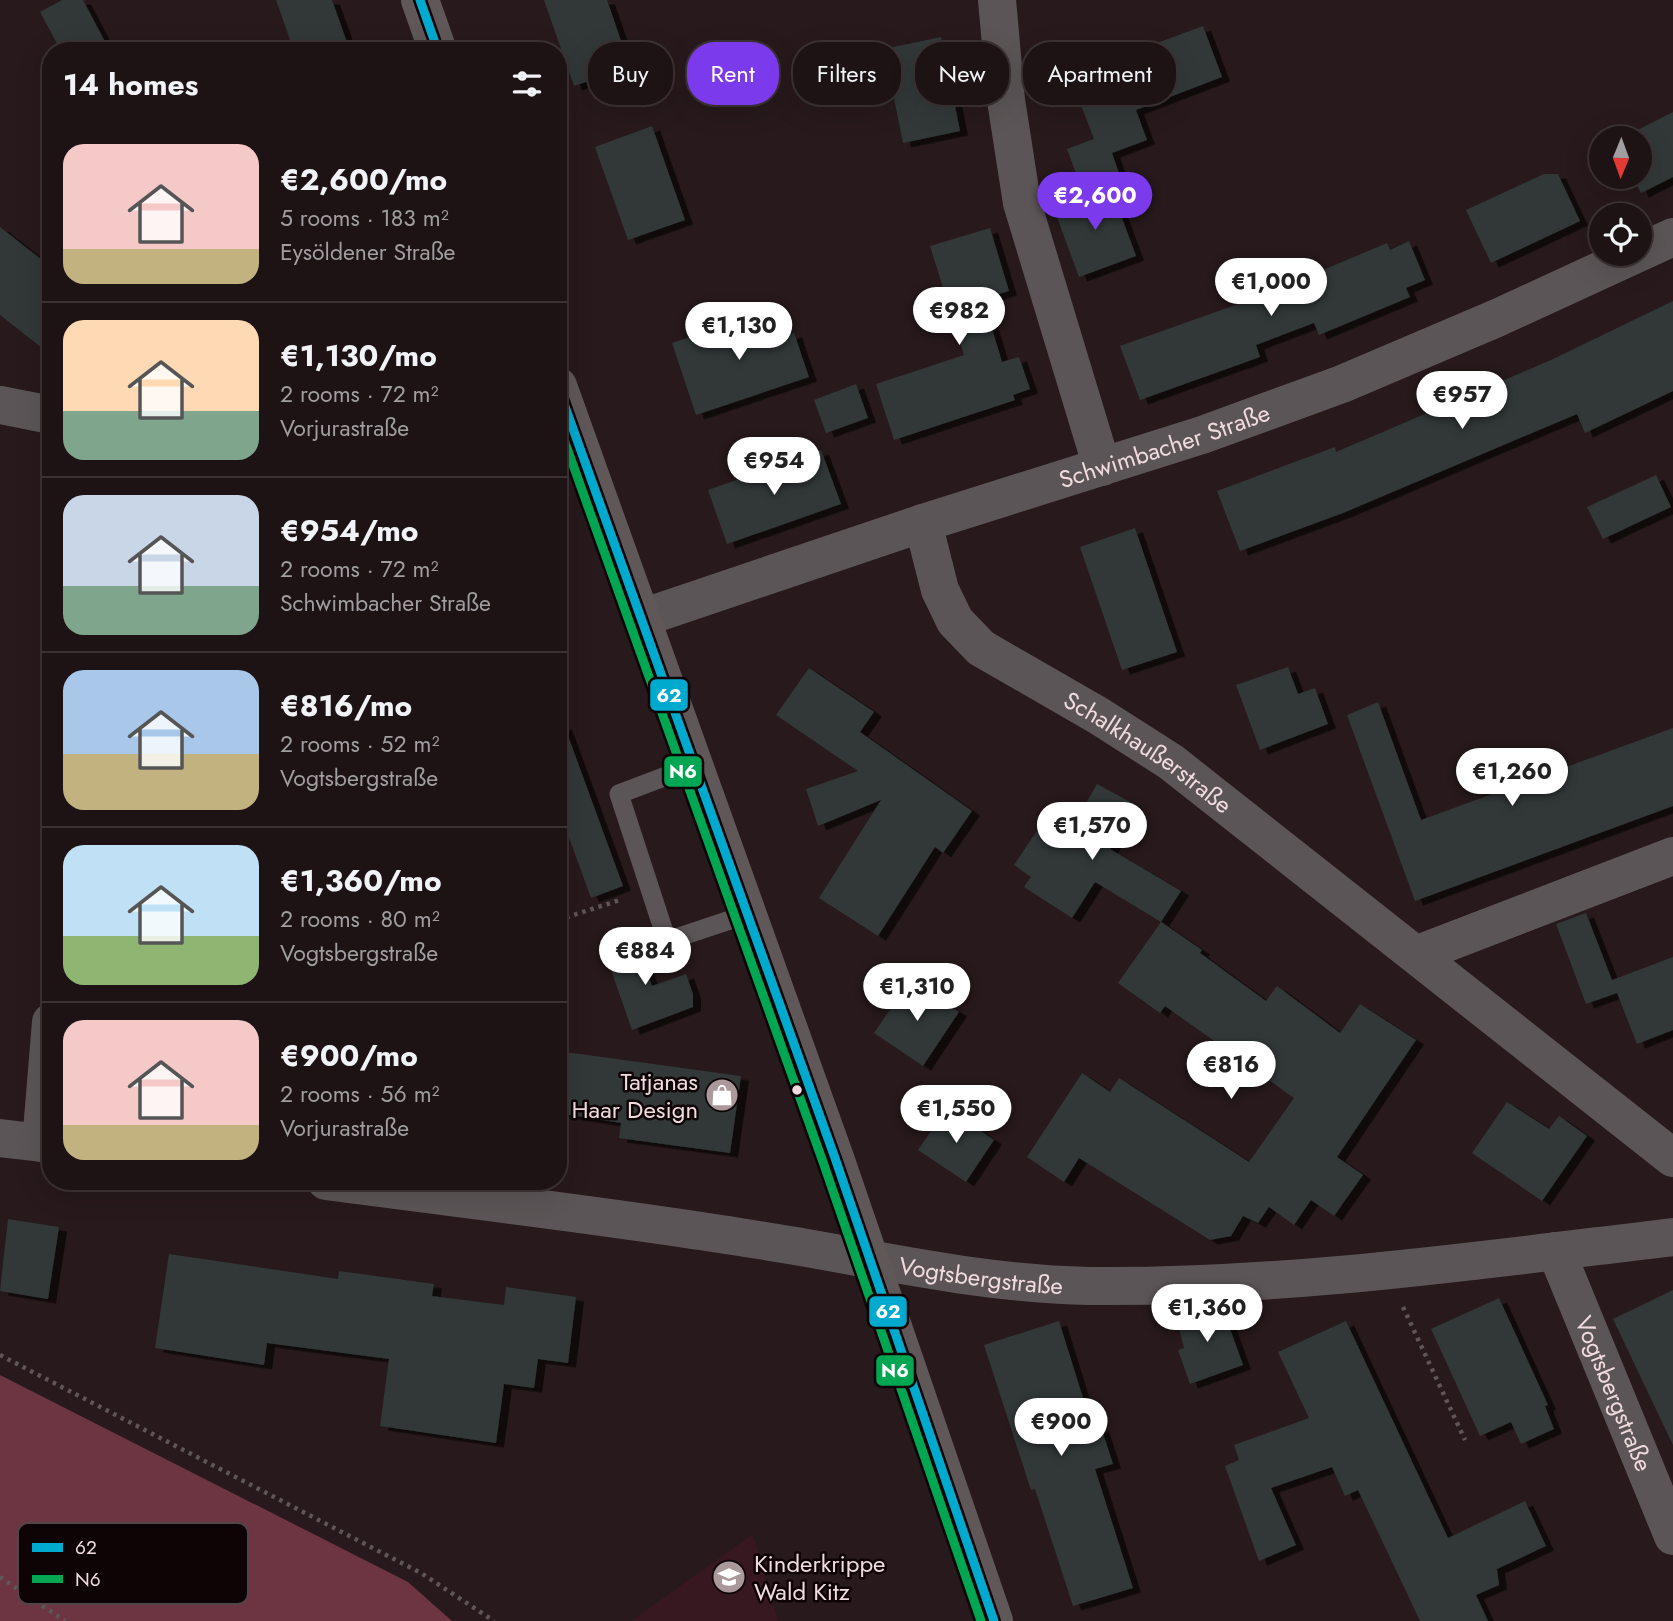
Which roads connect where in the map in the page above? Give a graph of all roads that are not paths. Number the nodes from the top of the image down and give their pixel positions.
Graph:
1 (420, 0) edge
2 (997, 0) edge
3 (435, 42) edge
4 (1673, 237) edge
5 (0, 405) edge
6 (567, 411) edge
7 (42, 413) edge
8 (1102, 467) junction
9 (923, 523) junction
10 (642, 618) junction
11 (695, 765) junction
12 (1673, 856) edge
13 (748, 914) junction
14 (1418, 954) junction
15 (0, 1138) edge
16 (42, 1143) edge
17 (1673, 1158) edge
18 (392, 1190) edge
19 (1673, 1237) edge
20 (1556, 1251) junction
21 (871, 1262) junction
22 (1673, 1536) edge
23 (994, 1621) edge

1 - 3 main road
2 - 8 street
4 - 8 street, Schwimbacher Straße
5 - 7 street
6 - 10 main road
8 - 9 street, Schwimbacher Straße
9 - 10 street, Schwimbacher Straße
9 - 14 street, Schalkhaußerstraße
10 - 11 main road
11 - 13 main road
11 - 13 lane
12 - 14 street
13 - 21 main road
14 - 17 street, Schalkhaußerstraße
15 - 16 street
18 - 21 street, Vogtsbergstraße
19 - 20 street, Vogtsbergstraße
20 - 21 street, Vogtsbergstraße
20 - 22 street, Vogtsbergstraße
21 - 23 main road

